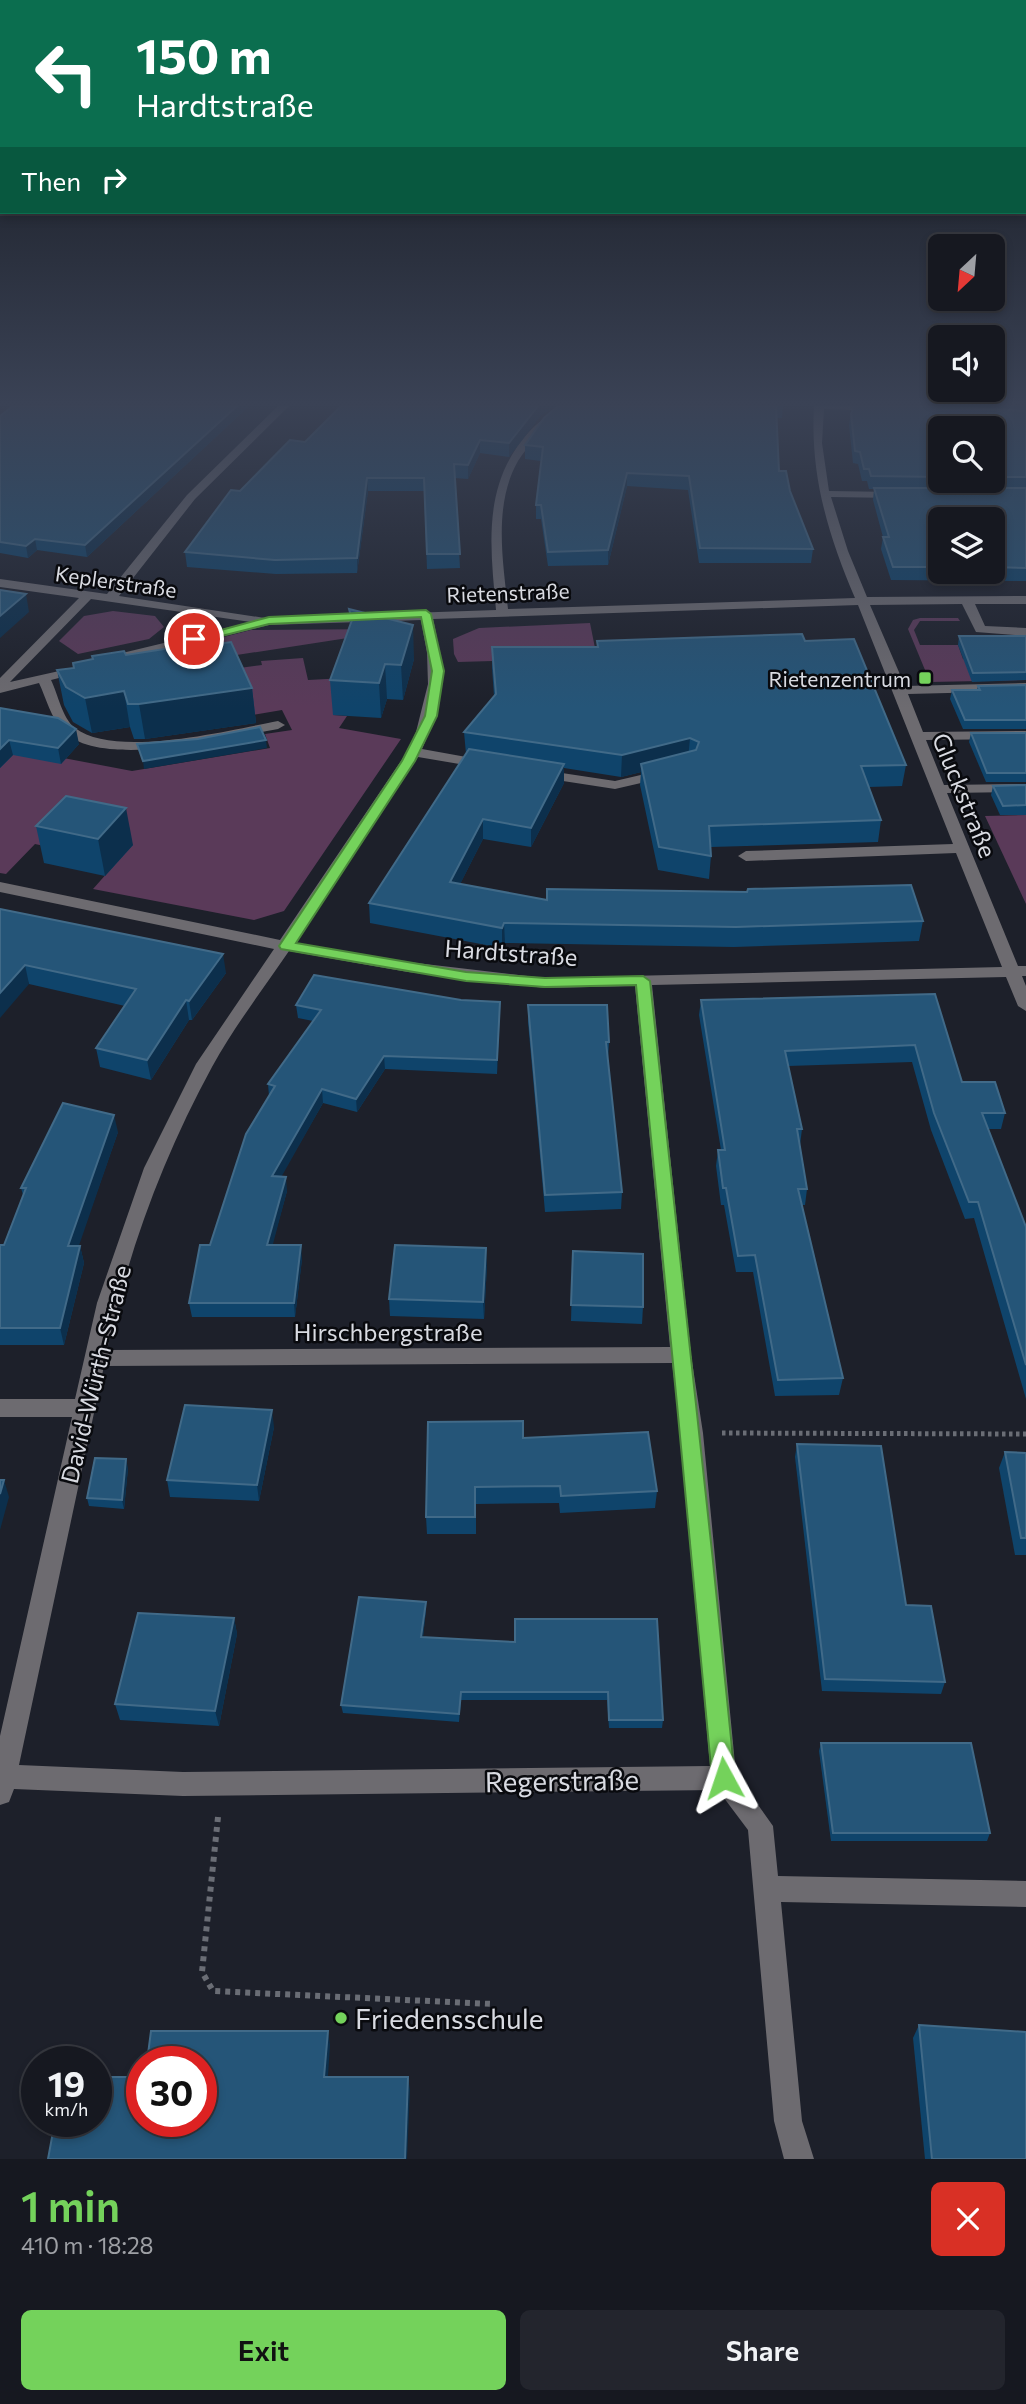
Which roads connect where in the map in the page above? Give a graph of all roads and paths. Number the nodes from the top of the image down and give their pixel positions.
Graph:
1 (183, 507) edge
2 (496, 507) edge
3 (829, 507) edge
4 (0, 583) edge
5 (87, 597) junction
6 (109, 600) junction
7 (1026, 600) edge
8 (861, 601) junction
9 (967, 601) junction
10 (502, 611) junction
11 (426, 614) junction
12 (269, 621) junction
13 (1026, 632) edge
14 (43, 677) junction
15 (0, 687) edge
16 (1026, 687) edge
17 (901, 690) junction
18 (278, 725) dead end
19 (1026, 735) edge
20 (917, 736) junction
21 (414, 752) junction
22 (503, 767) edge
23 (677, 769) edge
24 (527, 772) edge
25 (1026, 788) edge
26 (938, 789) junction
27 (962, 848) junction
28 (746, 856) dead end
29 (0, 887) edge
30 (287, 946) junction
31 (1019, 971) edge
32 (643, 981) junction
33 (1026, 1006) edge
34 (681, 1355) junction
35 (96, 1358) junction
36 (0, 1408) edge
37 (85, 1408) junction
38 (722, 1433) dead end
39 (1026, 1434) edge
40 (724, 1778) junction
41 (2, 1785) edge
42 (218, 1817) dead end
43 (765, 1889) junction
44 (1026, 1894) edge
45 (493, 2004) dead end
46 (800, 2159) edge

1 - 6 street
2 - 10 street
3 - 8 street, Gluckstraße
4 - 5 street, Keplerstraße
5 - 6 street, Keplerstraße
5 - 15 street
6 - 12 street, Keplerstraße
7 - 9 street, Rietenstraße
8 - 9 street, Rietenstraße
8 - 10 street, Rietenstraße
8 - 17 street, Gluckstraße
9 - 13 street
10 - 11 street, Rietenstraße
11 - 12 street, Rietenstraße
11 - 21 street, David-Würth-Straße
12 - 14 street, Rietenstraße
14 - 15 street, Rietenstraße
14 - 18 street
16 - 17 street
17 - 20 street, Gluckstraße
19 - 20 street
20 - 26 street, Gluckstraße
21 - 22 street
21 - 30 street, David-Würth-Straße
23 - 24 street
25 - 26 street
26 - 27 street, Gluckstraße
27 - 28 street
27 - 31 street, Gluckstraße
29 - 30 street, Hardtstraße
30 - 32 street, Hardtstraße
30 - 35 street, David-Würth-Straße
31 - 32 street, Hardtstraße
31 - 33 street, Gluckstraße
32 - 34 street
34 - 35 street, Hirschbergstraße
34 - 40 street
35 - 37 street, David-Würth-Straße
36 - 37 street
37 - 41 street, David-Würth-Straße
38 - 39 path
40 - 41 street, Regerstraße
40 - 43 street
42 - 45 path
43 - 44 street
43 - 46 street

